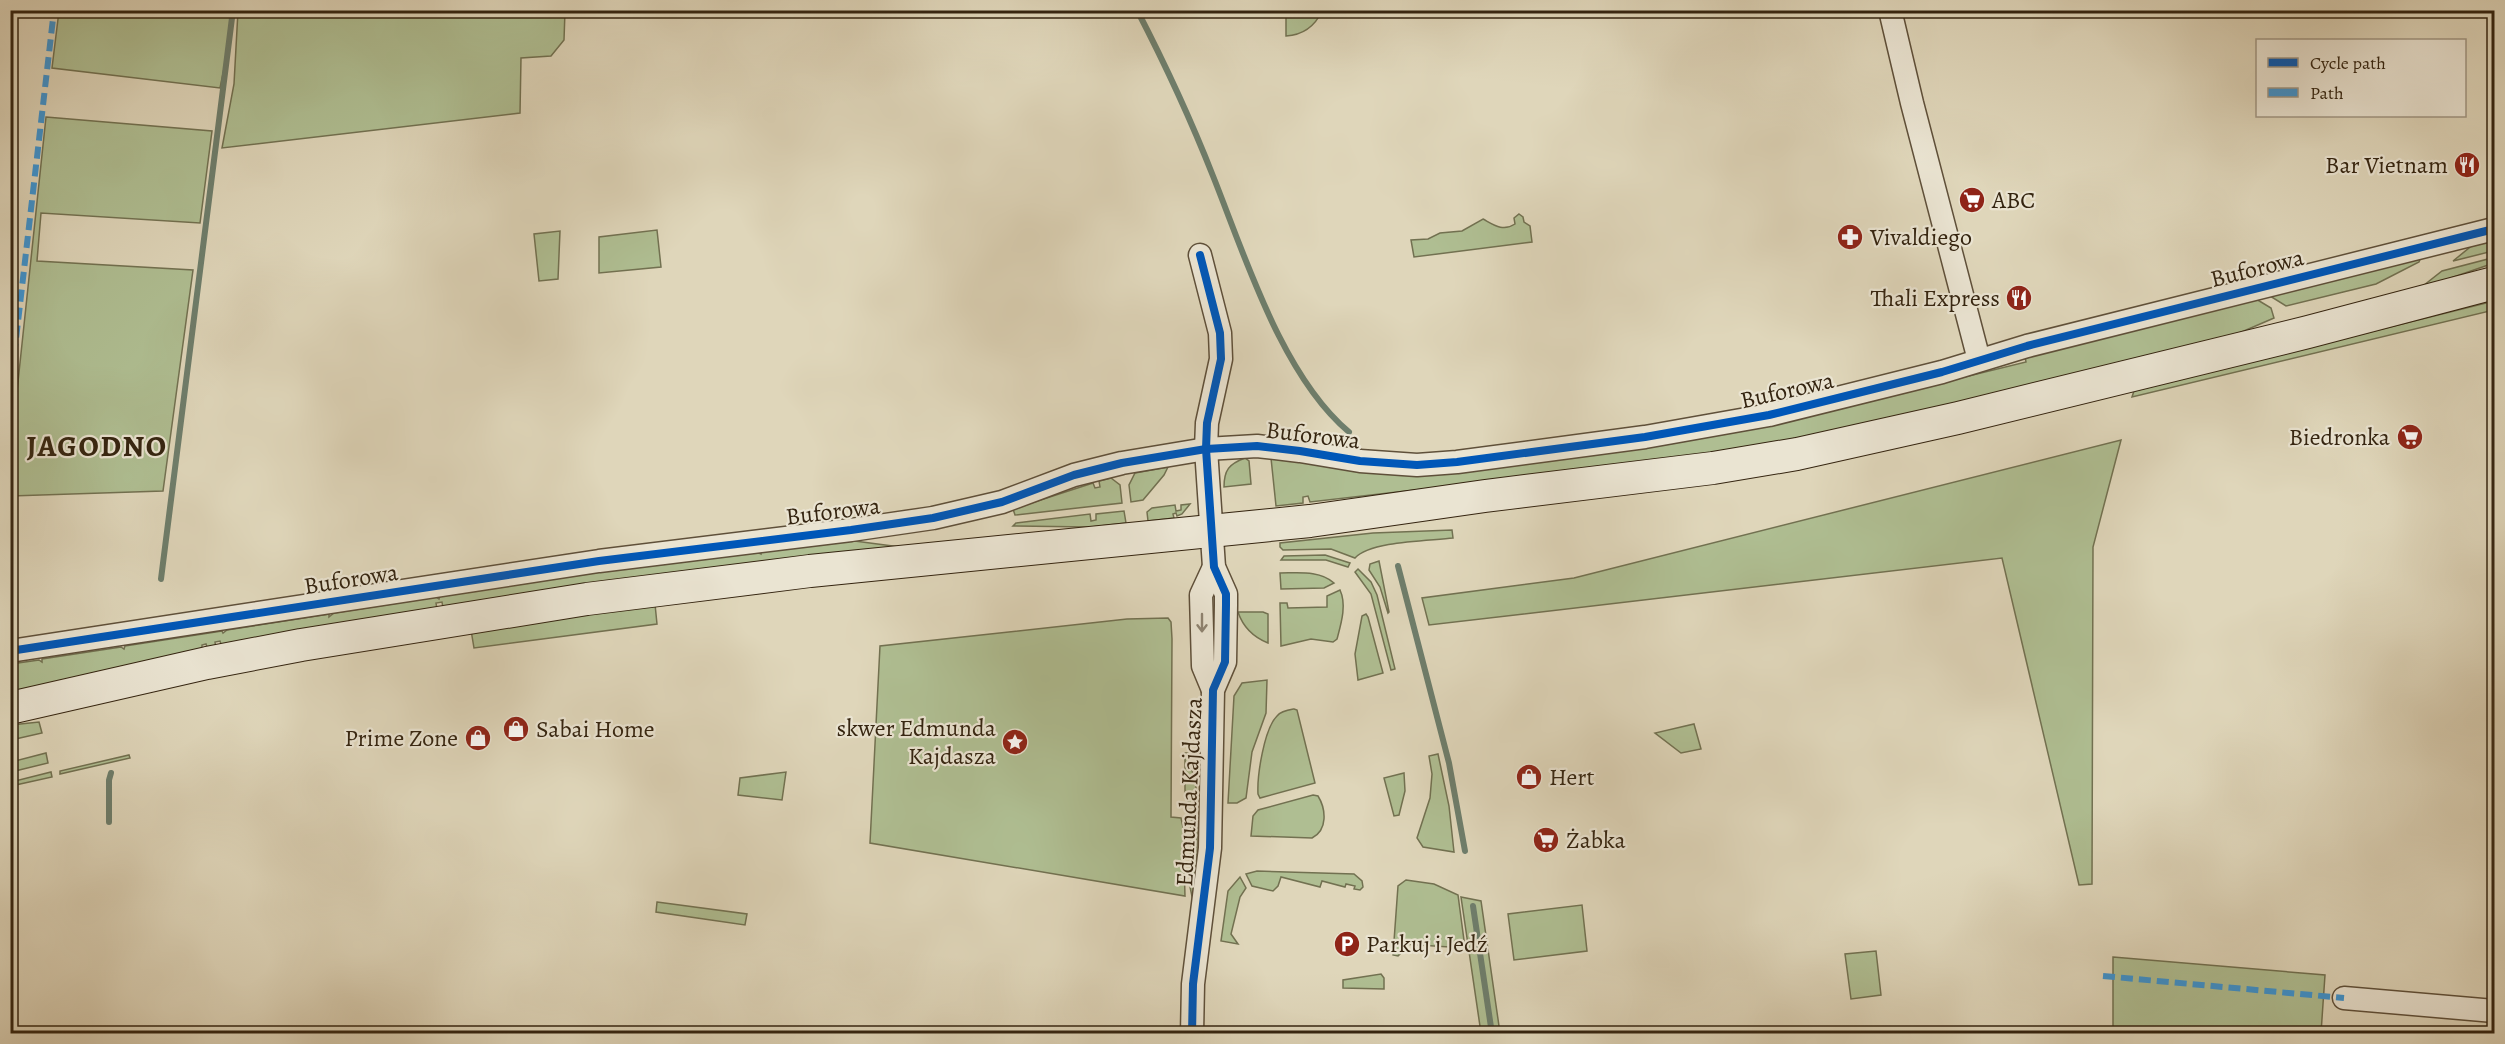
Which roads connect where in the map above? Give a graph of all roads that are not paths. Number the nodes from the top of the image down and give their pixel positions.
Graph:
1 (1890, 10) edge
2 (2494, 229) edge
3 (1200, 255) dead end
4 (2494, 283) edge
5 (1979, 360) junction
6 (1206, 449) junction
7 (1212, 531) junction
8 (10, 651) edge
9 (10, 708) edge
10 (2344, 998) dead end
11 (2494, 1011) edge
12 (1192, 1034) edge

1 - 5 street
2 - 5 street, Buforowa
3 - 6 street, Edmunda Kajdasza
4 - 7 main road
5 - 6 street, Buforowa
6 - 7 street, Edmunda Kajdasza
6 - 8 street, Buforowa
7 - 9 main road
7 - 12 street, Edmunda Kajdasza
10 - 11 street

